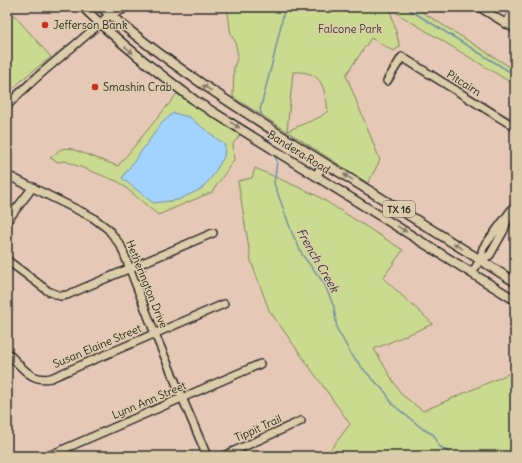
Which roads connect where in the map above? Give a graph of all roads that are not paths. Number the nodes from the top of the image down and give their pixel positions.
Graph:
1 (83, 7) edge
2 (102, 7) edge
3 (125, 7) edge
4 (479, 7) edge
5 (515, 7) edge
6 (111, 11) edge
7 (100, 24) junction
8 (506, 24) junction
9 (515, 29) edge
10 (386, 81) dead end
11 (7, 106) edge
12 (515, 127) edge
13 (324, 163) junction
14 (7, 175) edge
15 (316, 176) junction
16 (33, 187) junction
17 (515, 205) edge
18 (7, 221) edge
19 (213, 233) dead end
20 (7, 260) edge
21 (480, 260) junction
22 (131, 269) junction
23 (472, 273) junction
24 (515, 282) edge
25 (515, 300) edge
26 (224, 304) dead end
27 (155, 334) junction
28 (7, 352) edge
29 (260, 364) dead end
30 (182, 398) junction
31 (301, 421) dead end
32 (48, 456) edge
33 (207, 456) edge
34 (224, 456) edge

1 - 7 main road, Bandera Road / TX 16
2 - 6 main road, Bandera Road / TX 16
3 - 6 street
4 - 8 street
5 - 8 street
6 - 7 street
13 -> 6 main road, Bandera Road / TX 16
7 - 11 street
7 -> 15 main road, Bandera Road / TX 16
8 - 9 street
10 - 12 street, Pitcairn
13 - 15 main road
21 -> 13 main road, Bandera Road / TX 16
14 - 16 street, Hetherington Drive
15 -> 23 main road, Bandera Road / TX 16
16 - 18 street
16 - 22 street, Hetherington Drive
17 - 21 street
19 - 22 street
20 - 22 street
21 - 23 street
21 - 24 main road, Bandera Road / TX 16
22 - 27 street, Hetherington Drive
23 - 25 main road, Bandera Road / TX 16
26 - 27 street, Susan Elaine Street
27 - 28 street, Susan Elaine Street
27 - 30 street, Hetherington Drive
29 - 30 street, Lynn Ann Street
30 - 32 street, Lynn Ann Street
30 - 33 street, Hetherington Drive
31 - 34 street, Tippit Trail

